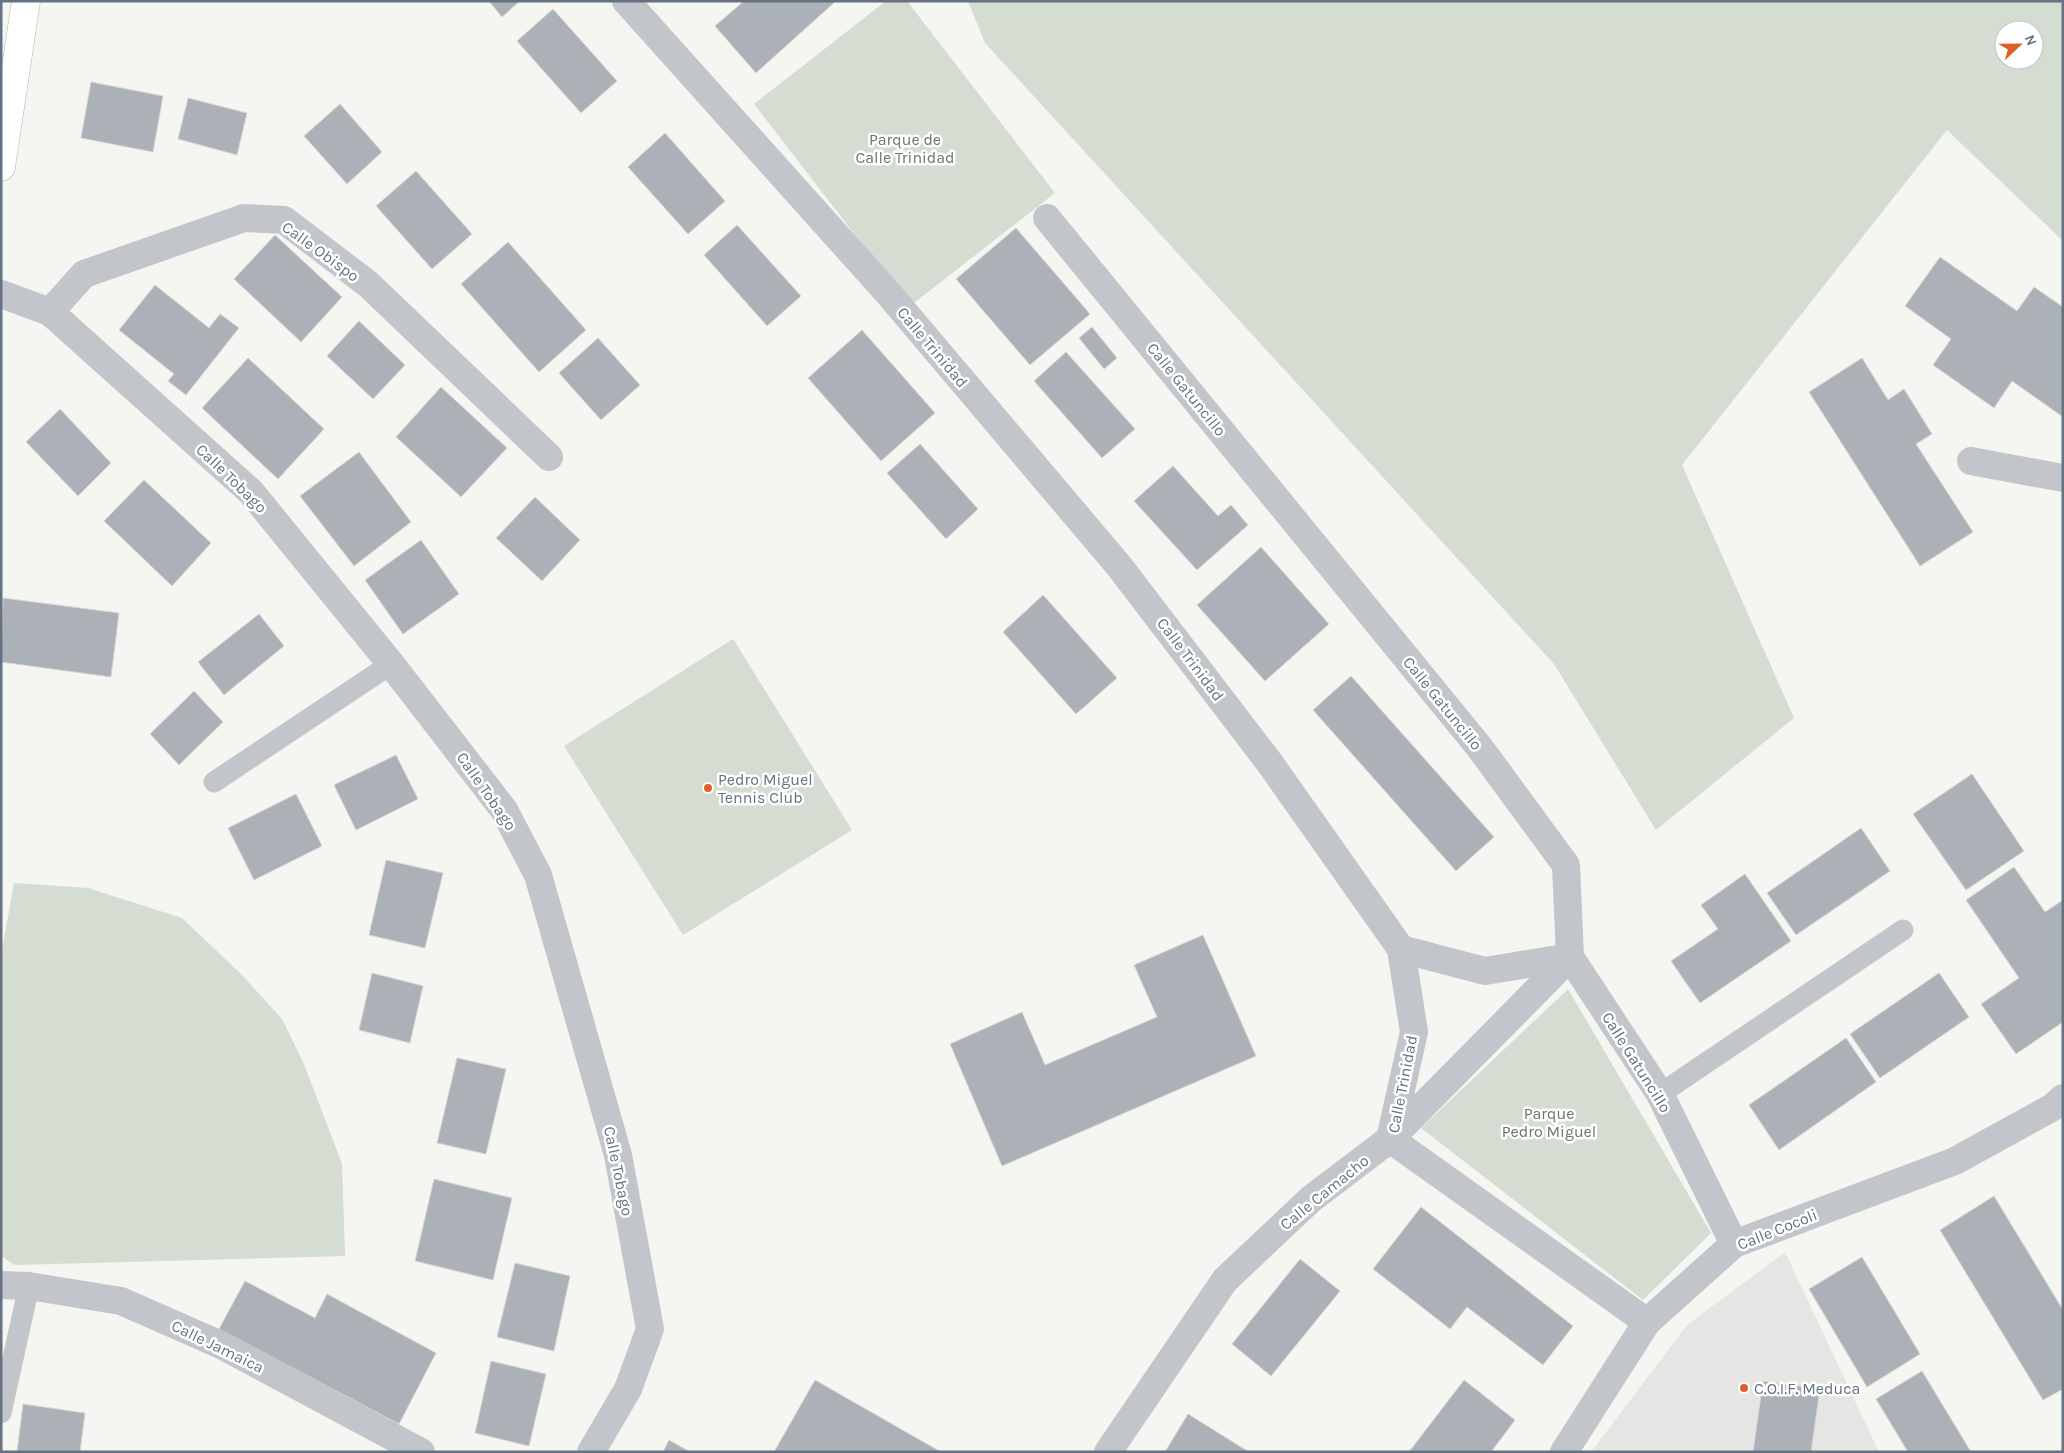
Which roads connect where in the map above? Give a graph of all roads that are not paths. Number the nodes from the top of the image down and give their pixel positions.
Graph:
1 (26, 1) edge
2 (626, 1) edge
3 (1, 167) edge
4 (1047, 218) dead end
5 (1, 294) edge
6 (50, 312) junction
7 (549, 457) dead end
8 (1972, 461) dead end
9 (2063, 478) edge
10 (391, 664) junction
11 (214, 782) dead end
12 (1903, 930) dead end
13 (1400, 949) junction
14 (1570, 957) junction
15 (1660, 1094) junction
16 (2063, 1098) edge
17 (1390, 1139) junction
18 (1734, 1244) junction
19 (1, 1285) edge
20 (29, 1286) junction
21 (1647, 1322) junction
22 (1, 1413) edge
23 (421, 1452) edge
24 (591, 1452) edge
25 (1108, 1452) edge
26 (1564, 1452) edge

1 - 3 main road
2 - 13 street, Calle Trinidad
4 - 14 street, Calle Gatuncillo
5 - 6 street, Calle Tobago
6 - 7 street, Calle Obispo
6 - 10 street, Calle Tobago
8 - 9 street
10 - 11 lane
10 - 24 street, Calle Tobago
12 - 15 lane
13 - 14 street
13 - 17 street, Calle Trinidad
14 - 15 street, Calle Gatuncillo
14 - 17 street, Calle Camacho
15 - 18 street, Calle Gatuncillo
16 - 18 street, Calle Cocoli
17 - 21 street, Calle Trinidad
17 - 25 street, Calle Camacho
18 - 21 street, Calle Cocoli
19 - 20 street, Calle Jamaica
20 - 22 lane
20 - 23 street, Calle Jamaica
21 - 26 street, Calle Cocoli

